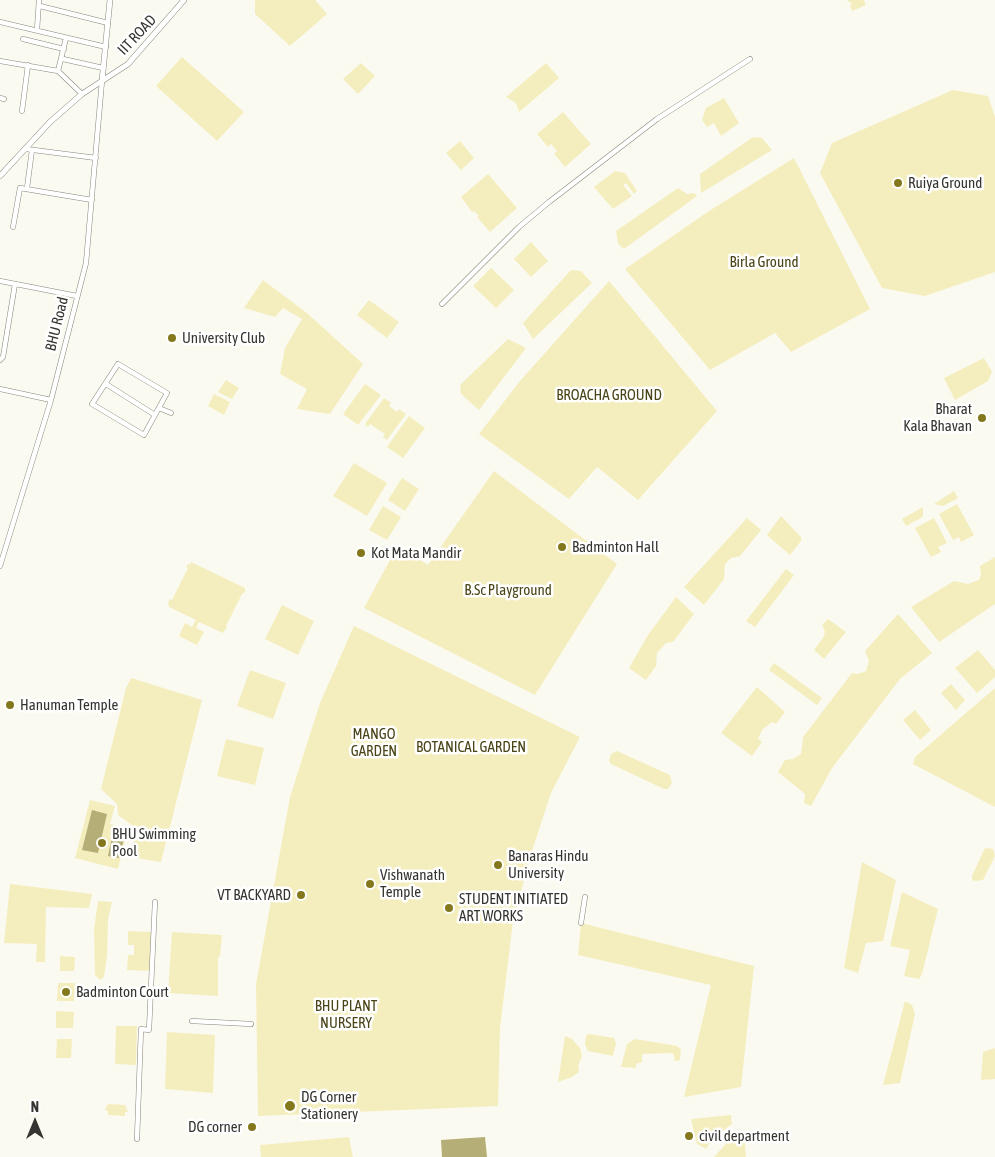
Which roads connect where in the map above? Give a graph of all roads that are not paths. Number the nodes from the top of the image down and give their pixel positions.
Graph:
1 (38, 0) edge
2 (110, 0) edge
3 (184, 0) edge
4 (40, 6) junction
5 (0, 22) edge
6 (108, 22) junction
7 (37, 30) junction
8 (66, 38) junction
9 (22, 39) dead end
10 (106, 47) junction
11 (64, 49) junction
12 (63, 59) junction
13 (750, 59) dead end
14 (0, 63) edge
15 (28, 65) junction
16 (103, 68) junction
17 (58, 71) junction
18 (102, 81) junction
19 (82, 94) junction
20 (22, 111) dead end
21 (29, 149) junction
22 (96, 158) junction
23 (0, 176) edge
24 (27, 188) junction
25 (92, 200) junction
26 (13, 226) dead end
27 (0, 282) edge
28 (14, 284) junction
29 (77, 296) junction
30 (442, 304) dead end
31 (0, 360) edge
32 (106, 384) junction
33 (0, 389) edge
34 (51, 400) junction
35 (159, 408) junction
36 (171, 413) dead end
37 (155, 415) junction
38 (0, 566) edge
39 (585, 898) dead end
40 (155, 902) dead end
41 (581, 923) dead end
42 (192, 1021) dead end
43 (250, 1024) dead end
44 (137, 1139) dead end

1 - 4 street
2 - 6 street
3 - 18 street, IIT ROAD
4 - 6 street
4 - 7 street
5 - 7 street
6 - 10 street
7 - 8 street
8 - 10 street
8 - 11 street
9 - 11 street
10 - 16 street
11 - 12 street
12 - 16 street
12 - 17 street
13 - 30 street
14 - 15 street
15 - 17 street
15 - 20 street
16 - 18 street
17 - 19 street
18 - 19 street, IIT ROAD
18 - 22 street, BHU Road
19 - 21 street, IIT ROAD
21 - 22 street
21 - 23 street, IIT ROAD
21 - 24 street
22 - 25 street, BHU Road
24 - 25 street
24 - 26 street
25 - 29 street, BHU Road
27 - 28 street
28 - 29 street
28 - 31 street
29 - 34 street, BHU Road
32 - 35 street
32 - 37 street
32 - 37 street
33 - 34 street
34 - 38 street, BHU Road
35 - 36 street
35 - 37 street
39 - 41 street
40 - 44 street
42 - 43 street

